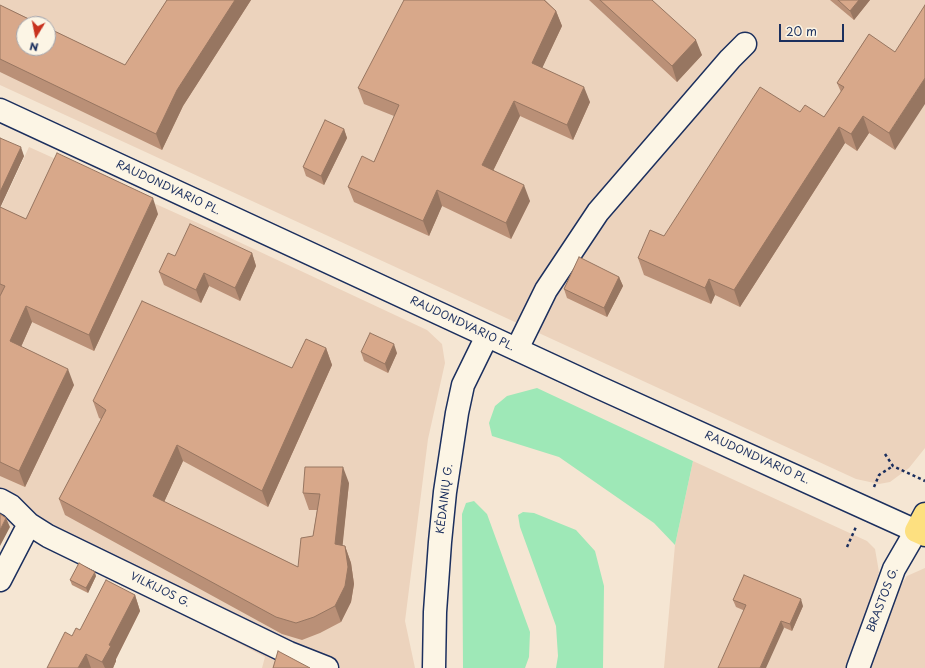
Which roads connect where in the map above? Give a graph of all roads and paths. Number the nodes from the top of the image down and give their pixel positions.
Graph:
1 (745, 44) dead end
2 (0, 110) edge
3 (487, 336) junction
4 (517, 349) junction
5 (885, 454) dead end
6 (893, 466) junction
7 (925, 481) edge
8 (0, 500) edge
9 (865, 507) junction
10 (29, 524) junction
11 (922, 526) edge
12 (0, 580) edge
13 (327, 668) edge
14 (434, 668) edge
15 (858, 668) edge

1 - 4 main road
2 - 3 main road, RAUDONDVARIO PL.
3 - 4 main road, RAUDONDVARIO PL.
3 - 14 main road, KĖDAINIŲ G.
4 - 9 main road, RAUDONDVARIO PL.
5 - 6 path
6 - 7 path
6 - 9 path
8 - 10 main road, VILKIJOS G.
9 - 11 main road, RAUDONDVARIO PL.
10 - 12 main road
10 - 13 main road, VILKIJOS G.
11 - 15 main road, BRASTOS G.

